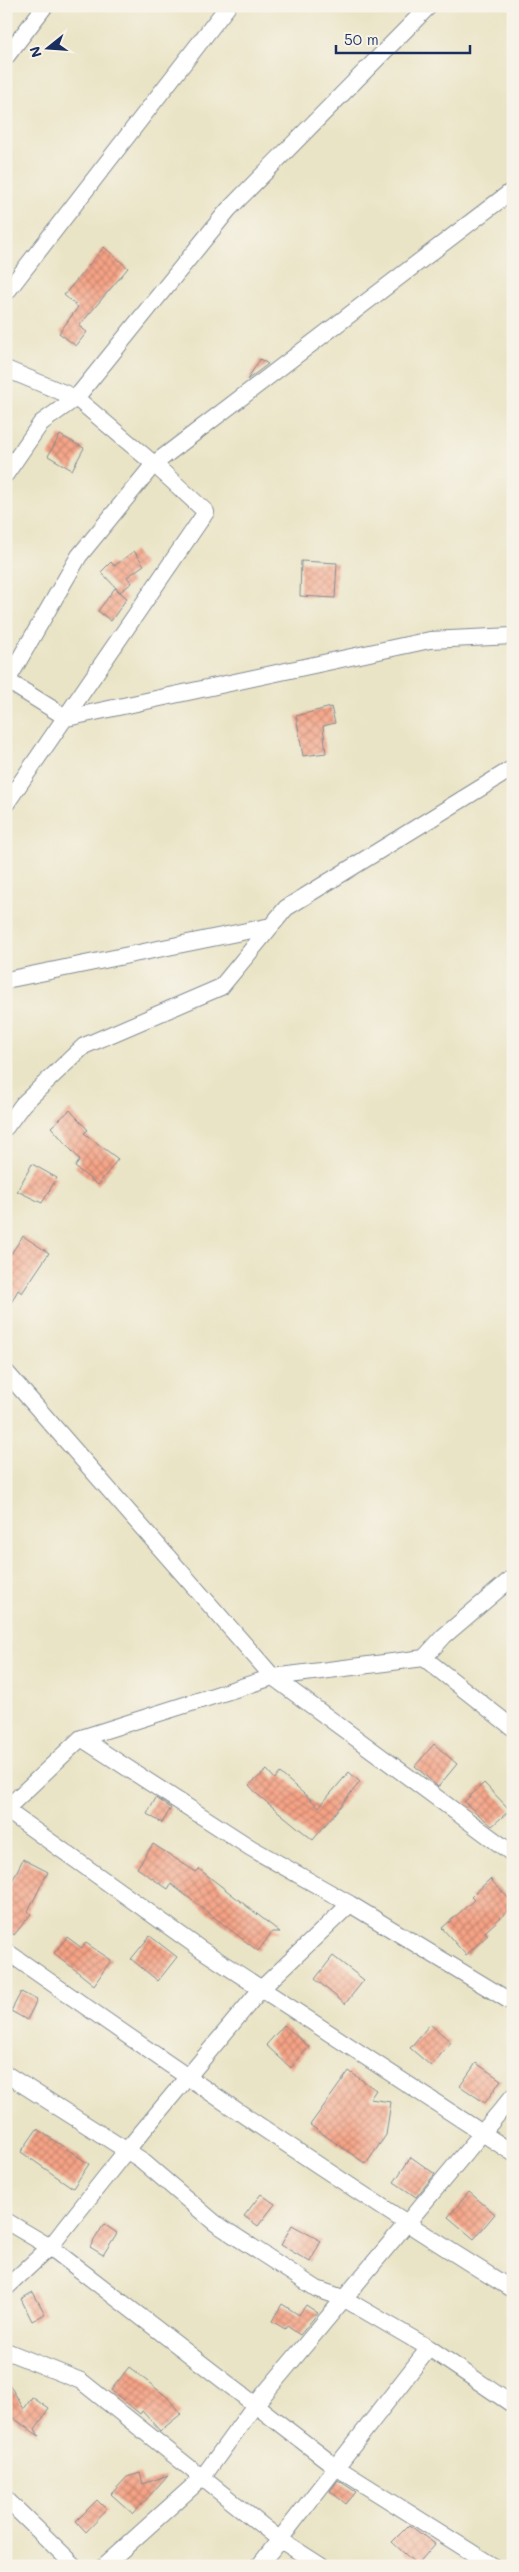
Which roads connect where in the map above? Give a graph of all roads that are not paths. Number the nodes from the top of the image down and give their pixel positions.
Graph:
1 (45, 6) edge
2 (228, 6) edge
3 (429, 6) edge
4 (6, 57) edge
5 (513, 190) edge
6 (6, 293) edge
7 (6, 369) edge
8 (76, 398) junction
9 (154, 464) junction
10 (6, 474) edge
11 (513, 636) edge
12 (7, 681) edge
13 (68, 718) junction
14 (513, 768) edge
15 (6, 804) edge
16 (271, 926) junction
17 (6, 980) edge
18 (6, 1127) edge
19 (6, 1372) edge
20 (510, 1585) edge
21 (424, 1658) junction
22 (272, 1677) junction
23 (513, 1728) edge
24 (81, 1738) junction
25 (6, 1809) edge
26 (513, 1854) edge
27 (350, 1904) junction
28 (6, 1951) edge
29 (261, 1989) junction
30 (513, 2003) edge
31 (6, 2074) edge
32 (187, 2078) junction
33 (513, 2096) edge
34 (482, 2132) junction
35 (126, 2151) junction
36 (513, 2153) edge
37 (6, 2220) edge
38 (407, 2224) junction
39 (50, 2248) junction
40 (6, 2288) edge
41 (513, 2290) edge
42 (343, 2298) junction
43 (429, 2348) junction
44 (6, 2350) edge
45 (255, 2405) junction
46 (513, 2405) edge
47 (336, 2467) junction
48 (202, 2478) junction
49 (6, 2499) edge
50 (279, 2539) junction
51 (75, 2566) edge
52 (104, 2566) edge
53 (258, 2566) edge
54 (321, 2566) edge
55 (493, 2566) edge

1 - 4 street
2 - 6 street
3 - 8 street
5 - 9 street
7 - 8 street
8 - 9 street
8 - 10 street
9 - 12 street
9 - 13 street
11 - 13 street
12 - 13 street
13 - 15 street
14 - 16 street
16 - 17 street
16 - 18 street
19 - 22 street
20 - 21 street
21 - 22 street
21 - 23 street
22 - 24 street
22 - 26 street
24 - 25 street
24 - 27 street
25 - 29 street
27 - 29 street
27 - 30 street
28 - 32 street
29 - 32 street
29 - 34 street
31 - 35 street
32 - 35 street
32 - 38 street
33 - 34 street
34 - 36 street
34 - 38 street
35 - 39 street
35 - 42 street
37 - 39 street
38 - 41 street
38 - 42 street
39 - 40 street
39 - 45 street
42 - 43 street
42 - 45 street
43 - 46 street
43 - 47 street
44 - 48 street
45 - 47 street
45 - 48 street
47 - 50 street
47 - 55 street
48 - 50 street
48 - 52 street
49 - 51 street
50 - 53 street
50 - 54 street

